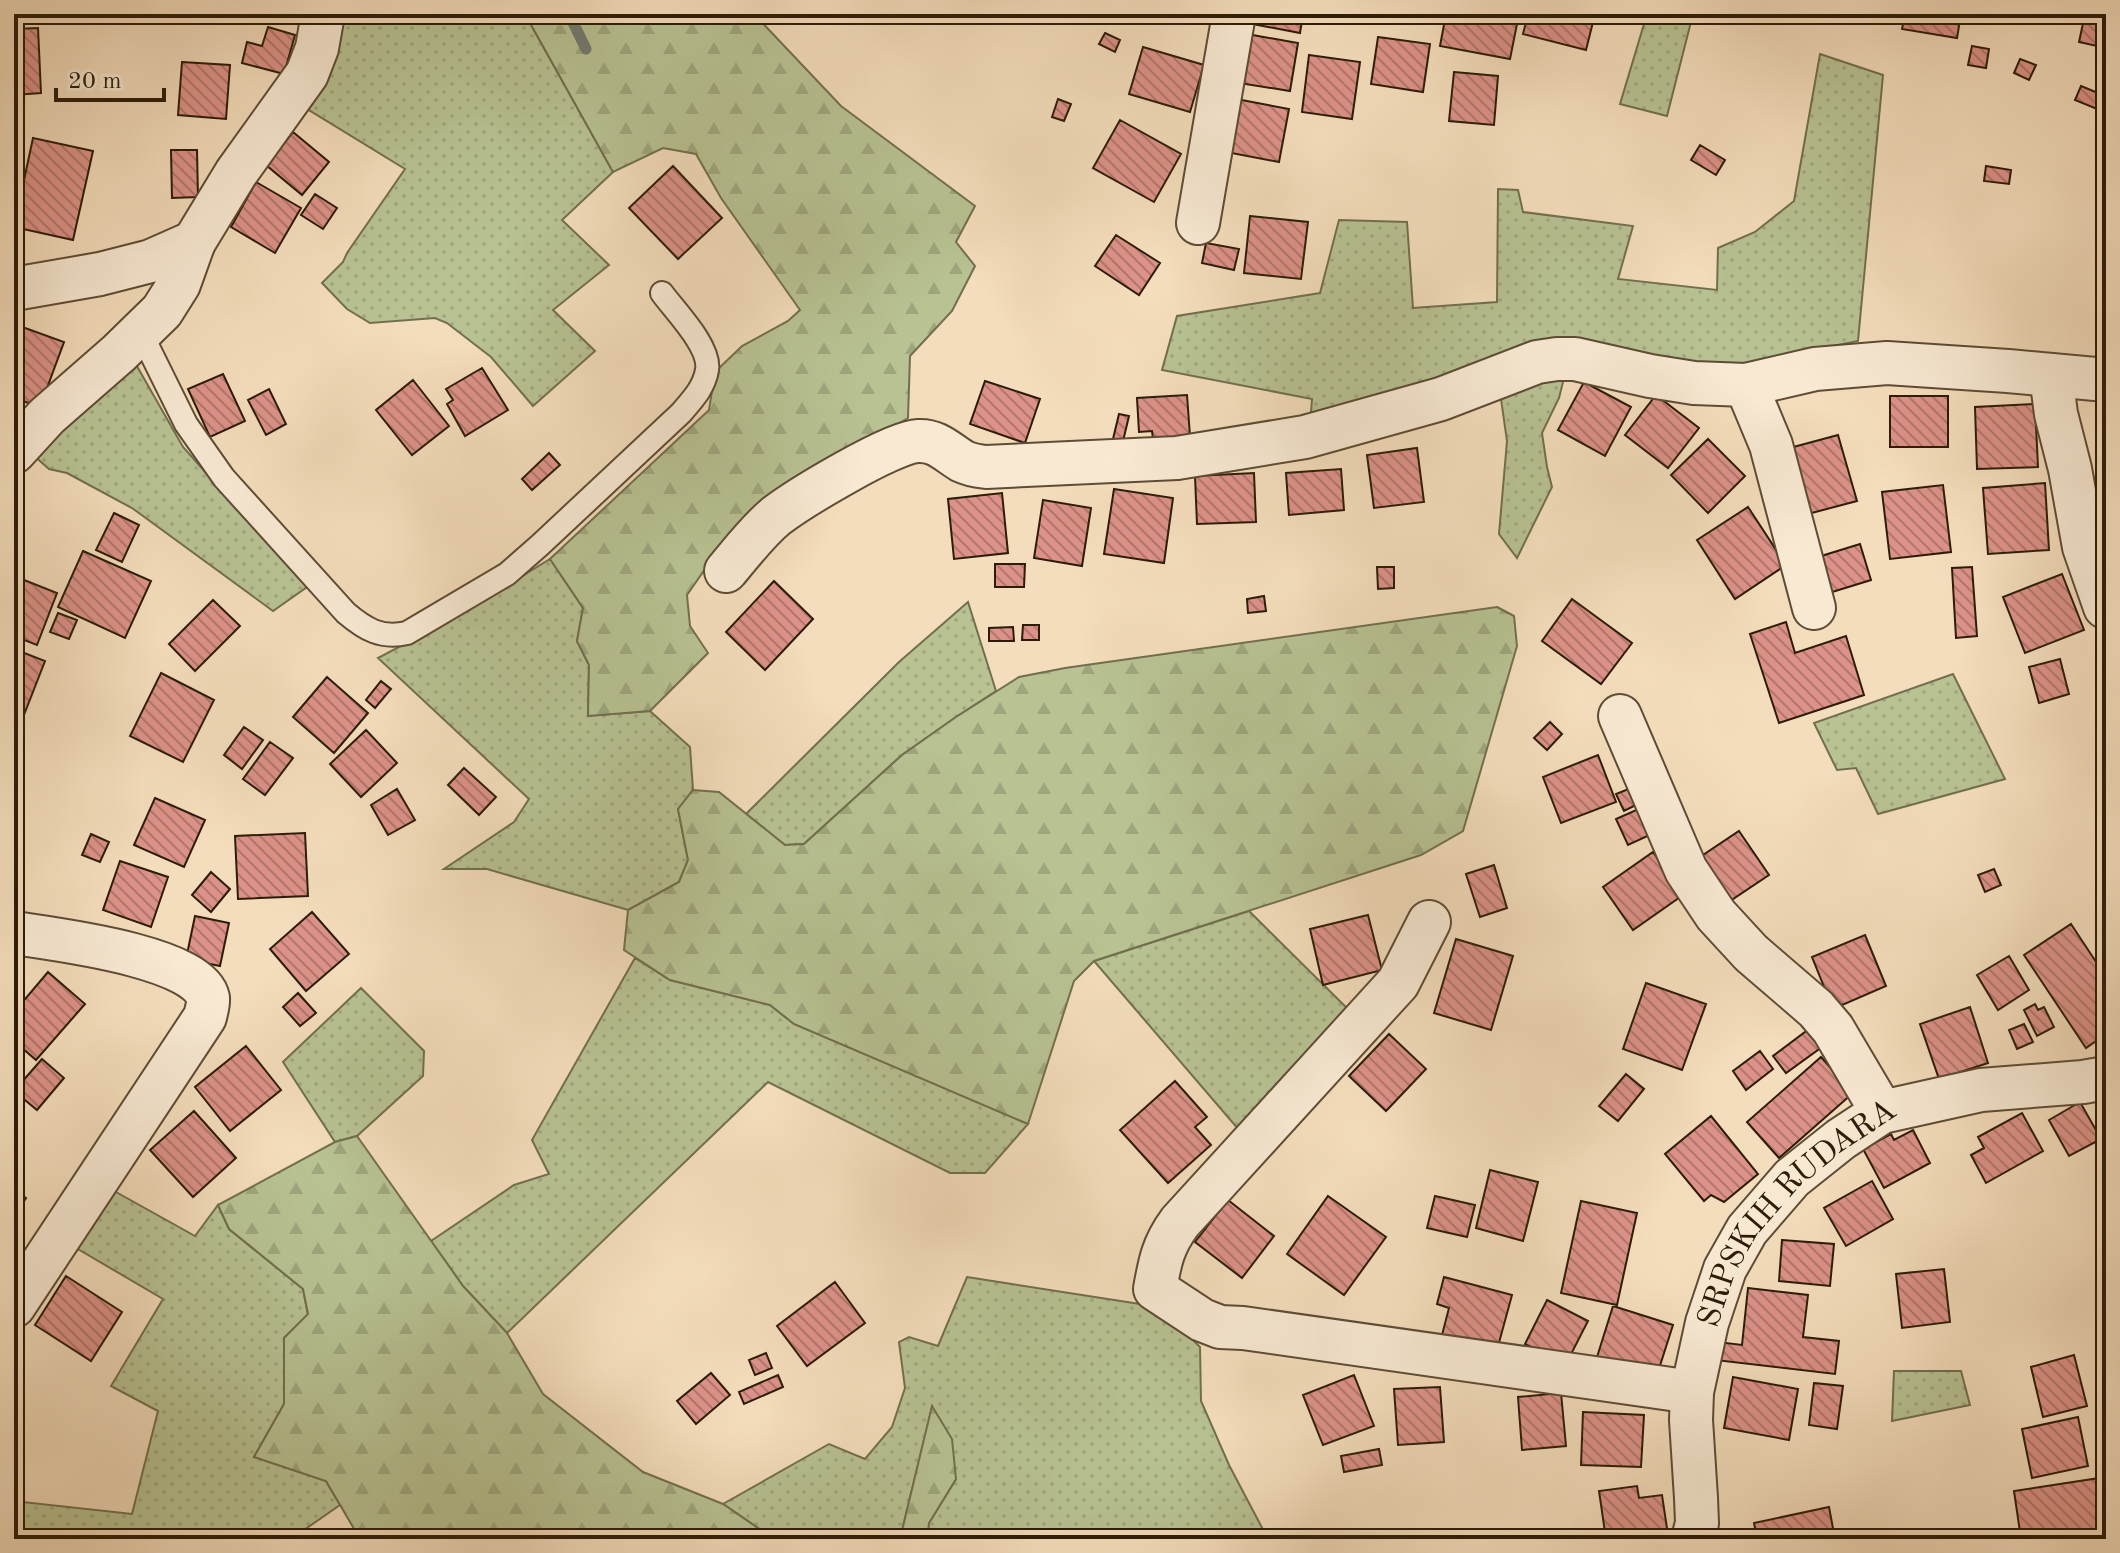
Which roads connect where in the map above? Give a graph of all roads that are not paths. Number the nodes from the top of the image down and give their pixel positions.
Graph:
1 (323, 14) edge
2 (1234, 14) edge
3 (1198, 223) dead end
4 (194, 242) junction
5 (14, 289) edge
6 (662, 293) dead end
7 (141, 333) junction
8 (2051, 375) junction
9 (2106, 380) edge
10 (1746, 385) junction
11 (14, 452) edge
12 (726, 571) dead end
13 (2105, 607) edge
14 (1814, 608) dead end
15 (1620, 716) dead end
16 (1429, 922) dead end
17 (14, 933) edge
18 (2106, 1078) edge
19 (1882, 1112) junction
20 (14, 1306) edge
21 (1692, 1392) junction
22 (1693, 1539) edge

1 - 4 street
2 - 3 street
4 - 5 street
4 - 7 street
6 - 7 lane
7 - 11 street
8 - 9 street
8 - 10 street
8 - 13 street
10 - 12 street
10 - 14 street
15 - 19 street
16 - 21 street
17 - 20 street
18 - 19 street, SRPSKIH RUDARA
19 - 21 street, SRPSKIH RUDARA
21 - 22 street, SRPSKIH RUDARA

